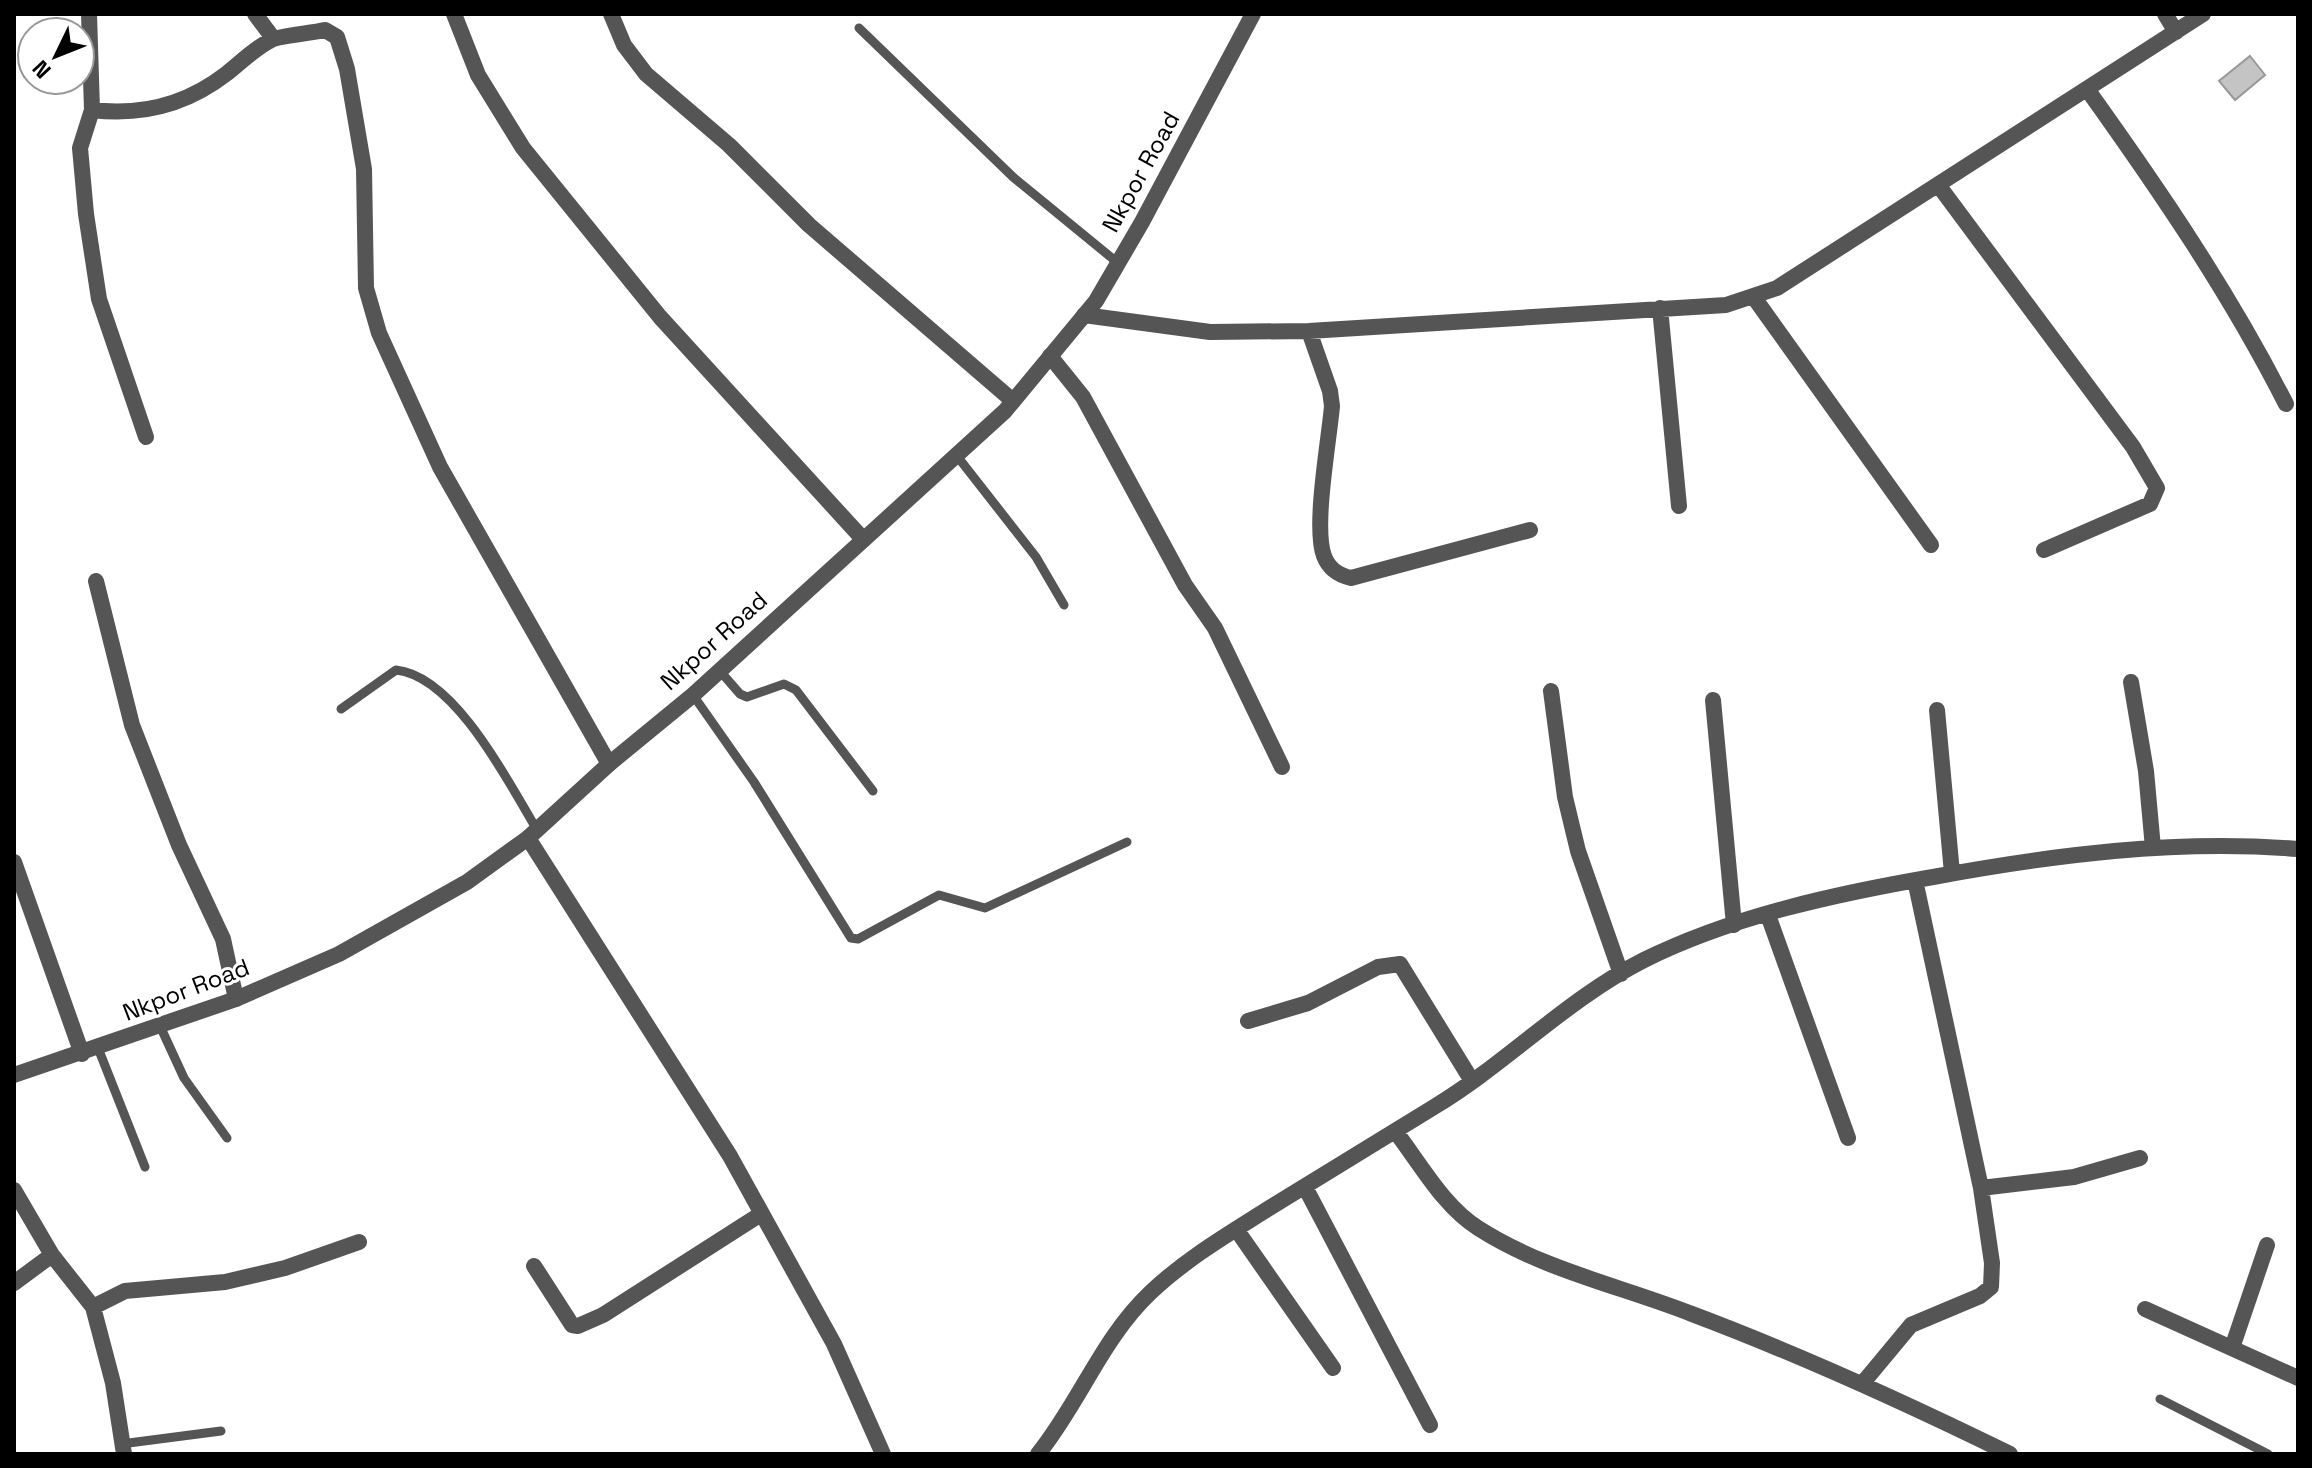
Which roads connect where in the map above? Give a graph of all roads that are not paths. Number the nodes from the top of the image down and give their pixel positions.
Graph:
1 (89, 14) edge
2 (255, 14) edge
3 (454, 14) edge
4 (611, 14) edge
5 (1253, 14) edge
6 (2165, 14) edge
7 (2203, 14) edge
8 (859, 28) dead end
9 (2176, 32) junction
10 (273, 38) junction
11 (2087, 89) junction
12 (92, 110) junction
13 (1939, 186) junction
14 (1118, 263) junction
15 (1753, 296) junction
16 (1660, 308) junction
17 (1084, 315) junction
18 (1309, 331) junction
19 (1050, 356) junction
20 (1013, 401) junction
21 (2286, 404) dead end
22 (146, 437) dead end
23 (957, 456) junction
24 (1679, 506) dead end
25 (1530, 530) dead end
26 (862, 538) junction
27 (1931, 545) dead end
28 (2044, 550) dead end
29 (96, 581) dead end
30 (1064, 605) dead end
31 (720, 671) junction
32 (2131, 682) dead end
33 (1551, 691) dead end
34 (693, 695) junction
35 (1713, 700) dead end
36 (341, 709) dead end
37 (1937, 710) dead end
38 (609, 764) junction
39 (1282, 767) dead end
40 (873, 791) dead end
41 (532, 834) junction
42 (1127, 842) dead end
43 (2153, 848) junction
44 (2298, 849) edge
45 (14, 862) edge
46 (1952, 873) junction
47 (1915, 880) junction
48 (1768, 915) junction
49 (1734, 925) junction
50 (1621, 974) junction
51 (236, 999) junction
52 (1248, 1021) dead end
53 (160, 1026) junction
54 (90, 1051) junction
55 (14, 1075) edge
56 (1472, 1081) junction
57 (1395, 1131) junction
58 (227, 1138) dead end
59 (1848, 1138) dead end
60 (2140, 1158) dead end
61 (145, 1167) dead end
62 (1305, 1187) junction
63 (1981, 1188) junction
64 (14, 1190) edge
65 (761, 1214) junction
66 (1236, 1229) junction
67 (359, 1242) dead end
68 (2267, 1245) dead end
69 (52, 1255) junction
70 (534, 1266) dead end
71 (14, 1283) edge
72 (93, 1307) junction
73 (2145, 1309) dead end
74 (2232, 1348) junction
75 (1333, 1368) dead end
76 (2298, 1378) edge
77 (1862, 1384) junction
78 (2160, 1399) dead end
79 (1430, 1425) dead end
80 (221, 1431) dead end
81 (122, 1449) edge
82 (883, 1454) edge
83 (1038, 1454) edge
84 (2010, 1454) edge
85 (2268, 1454) edge

1 - 12 street
2 - 10 street
3 - 26 street
4 - 20 street
5 - 14 street, Nkpor Road
6 - 9 street
7 - 9 street
8 - 14 lane
9 - 11 street
10 - 12 street
10 - 38 street
11 - 13 street
11 - 21 street
12 - 22 street
13 - 15 street
13 - 28 street
14 - 17 street, Nkpor Road
15 - 16 street
15 - 27 street
16 - 18 street
16 - 24 street
17 - 18 street
17 - 19 street, Nkpor Road
18 - 25 street
19 - 20 street, Nkpor Road
19 - 39 street
20 - 23 street, Nkpor Road
23 - 26 street, Nkpor Road
23 - 30 lane
26 - 31 street, Nkpor Road
29 - 51 street
31 - 34 street, Nkpor Road
31 - 40 lane
32 - 43 street
33 - 50 street
34 - 38 street, Nkpor Road
34 - 42 lane
35 - 49 street
36 - 41 lane
37 - 46 street
38 - 41 street, Nkpor Road
41 - 51 street, Nkpor Road
41 - 65 street
43 - 44 street
43 - 46 street
45 - 54 street
46 - 47 street
47 - 48 street
47 - 63 street
48 - 49 street
48 - 59 street
49 - 50 street
50 - 56 street
51 - 53 street, Nkpor Road
52 - 56 street
53 - 54 street, Nkpor Road
53 - 58 lane
54 - 55 street, Nkpor Road
54 - 61 lane
56 - 57 street
57 - 62 street
57 - 77 street
60 - 63 street
62 - 66 street
62 - 79 street
63 - 77 street
64 - 69 street
65 - 70 street
65 - 82 street
66 - 75 street
66 - 83 street
67 - 72 street
68 - 74 street
69 - 71 street
69 - 72 street
72 - 81 street
73 - 74 street
74 - 76 street
77 - 84 street
78 - 85 lane
80 - 81 lane

